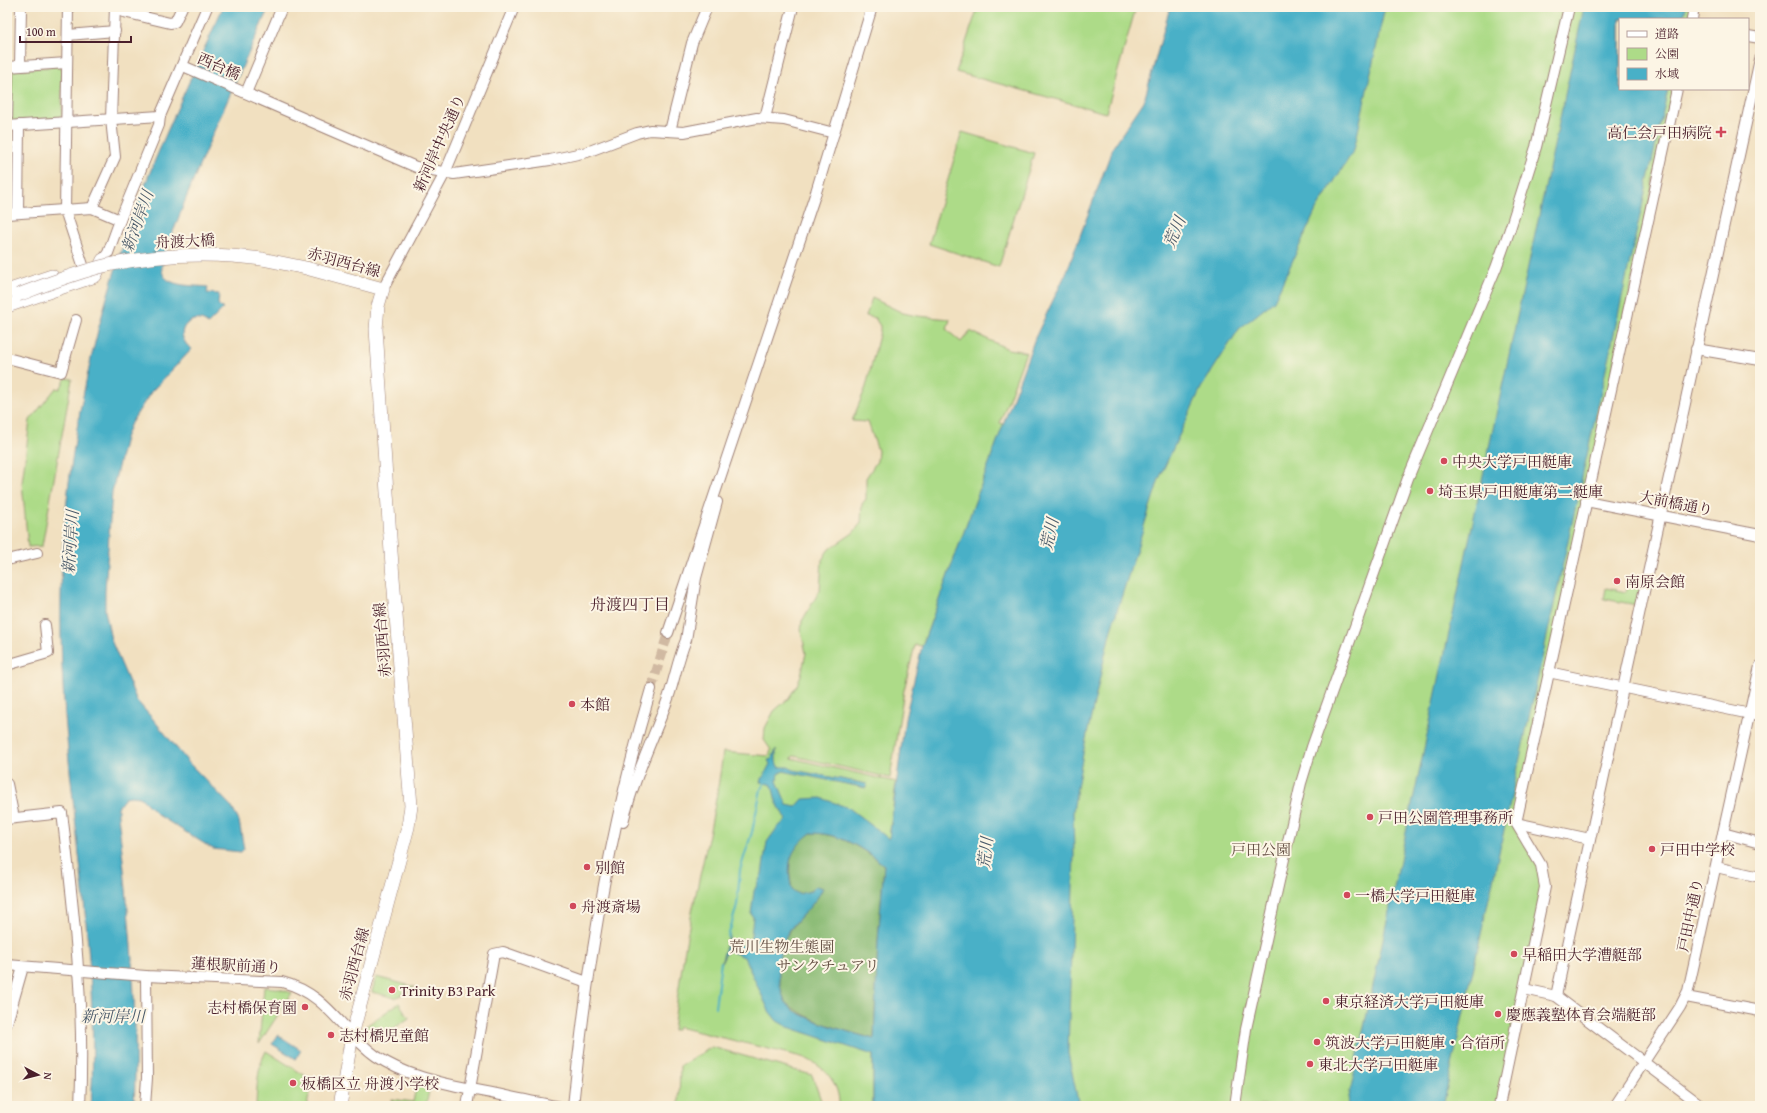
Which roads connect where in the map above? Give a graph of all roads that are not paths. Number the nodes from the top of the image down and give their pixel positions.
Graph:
1 (22, 7) edge
2 (68, 7) edge
3 (182, 7) edge
4 (207, 7) edge
5 (282, 7) edge
6 (514, 7) edge
7 (707, 7) edge
8 (793, 7) edge
9 (872, 7) edge
10 (1569, 7) edge
11 (1694, 7) edge
12 (115, 8) edge
13 (1692, 18) edge
14 (115, 31) junction
15 (68, 35) junction
16 (1749, 36) edge
17 (1760, 38) edge
18 (1760, 59) edge
19 (67, 63) junction
20 (20, 66) junction
21 (183, 66) junction
22 (8, 67) edge
23 (1677, 90) edge
24 (244, 93) junction
25 (160, 116) junction
26 (765, 118) junction
27 (111, 119) junction
28 (66, 122) junction
29 (19, 125) junction
30 (7, 126) edge
31 (670, 131) junction
32 (834, 133) junction
33 (444, 173) junction
34 (92, 208) junction
35 (65, 210) junction
36 (18, 213) junction
37 (7, 214) edge
38 (120, 220) junction
39 (262, 259) joint
40 (103, 260) junction
41 (83, 265) junction
42 (383, 289) junction
43 (11, 295) edge
44 (7, 306) edge
45 (76, 320) dead end
46 (1696, 349) junction
47 (7, 358) edge
48 (1760, 360) edge
49 (717, 484) junction
50 (1586, 501) junction
51 (1660, 516) junction
52 (1760, 535) edge
53 (37, 553) dead end
54 (7, 560) edge
55 (45, 625) dead end
56 (668, 633) tunnel mouth
57 (7, 665) edge
58 (1760, 666) edge
59 (1548, 672) junction
60 (1623, 687) junction
61 (651, 689) tunnel mouth
62 (1749, 714) junction
63 (1760, 716) edge
64 (7, 784) edge
65 (10, 819) edge
66 (1516, 823) junction
67 (1723, 834) junction
68 (1590, 839) junction
69 (1760, 843) edge
70 (609, 851) junction
71 (1716, 867) junction
72 (1760, 877) edge
73 (7, 965) edge
74 (23, 967) junction
75 (81, 971) junction
76 (144, 976) junction
77 (587, 982) junction
78 (1524, 989) junction
79 (1556, 996) junction
80 (1686, 997) junction
81 (1760, 1011) edge
82 (7, 1023) edge
83 (352, 1035) junction
84 (1644, 1062) junction
85 (470, 1088) junction
86 (80, 1106) edge
87 (145, 1106) edge
88 (340, 1106) edge
89 (467, 1106) edge
90 (556, 1106) edge
91 (573, 1106) edge
92 (1235, 1106) edge
93 (1500, 1106) edge
94 (1615, 1106) edge
95 (1702, 1106) edge

1 - 20 street
2 - 15 street
3 - 12 street
4 - 21 street
5 - 24 street
6 - 33 street, 新河岸中央通り
7 - 31 street
8 - 26 street
9 - 32 street
10 - 92 street
11 - 13 street
12 - 14 street
14 - 15 street
14 - 27 street
15 - 19 street
16 - 17 street
18 - 46 street
19 - 20 street
19 - 28 street
20 - 22 street
21 - 24 street, 西台橋
21 - 25 street
22 - 30 street
23 - 50 street
24 - 33 street, 西台橋
25 - 27 street
25 - 38 street
26 - 31 street, 西台橋
26 - 32 street, 西台橋
27 - 28 street
27 - 34 street
28 - 29 street
28 - 35 street
29 - 30 street
29 - 36 street
31 - 33 street, 西台橋
32 - 49 street
33 - 42 street, 新河岸中央通り
34 - 35 street
34 - 38 street
35 - 36 street
35 - 41 street
36 - 37 street
38 - 40 street
39 - 42 main road, 赤羽西台線
39 - 43 main road, 舟渡大橋, bridge
40 - 41 main road
40 - 44 main road
41 - 43 main road
42 - 83 main road, 赤羽西台線
45 - 47 street
46 - 48 street
46 - 51 street
49 - 56 street
49 - 70 street
50 - 51 street, 大前橋通り
50 - 59 street
51 - 52 street, 大前橋通り
51 - 60 street
53 - 54 street
55 - 57 street
58 - 62 street, 戸田中通り
59 - 60 street
59 - 66 street
60 - 62 street
60 - 68 street
61 - 70 street
62 - 63 street
62 - 67 street, 戸田中通り
64 - 65 street
65 - 75 street
66 - 68 street
66 - 78 street
67 - 69 street
67 - 71 street, 戸田中通り
68 - 79 street
70 - 77 street
71 - 72 street
71 - 80 street, 戸田中通り
73 - 74 street
74 - 75 street
74 - 82 street
75 - 76 street, 蓮根駅前通り
75 - 86 street
76 - 83 street, 蓮根駅前通り
76 - 87 street
77 - 85 street
77 - 91 street
78 - 79 street
78 - 93 street
79 - 84 street
80 - 81 street
80 - 84 street, 戸田中通り
83 - 85 street, 蓮根駅前通り
83 - 88 main road, 赤羽西台線
84 - 94 street, 戸田中通り
84 - 95 street
85 - 89 street
85 - 90 street, 蓮根駅前通り

